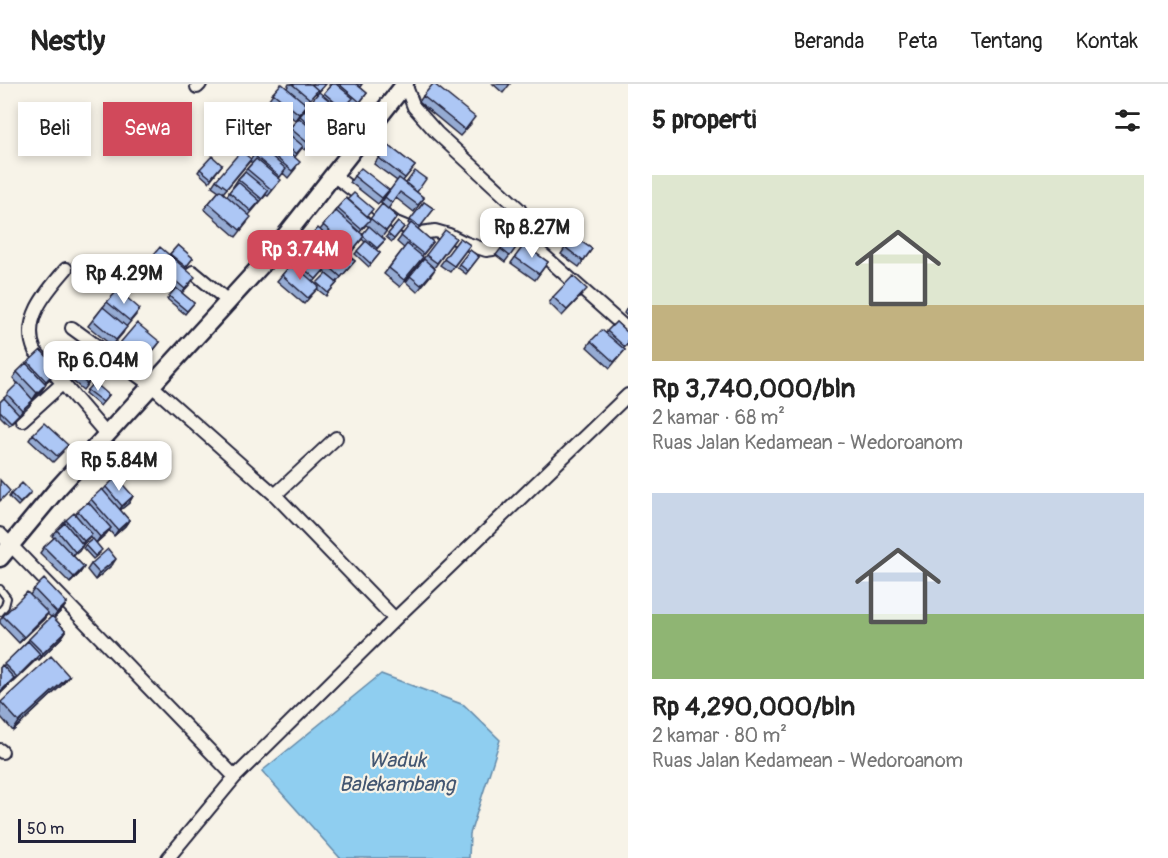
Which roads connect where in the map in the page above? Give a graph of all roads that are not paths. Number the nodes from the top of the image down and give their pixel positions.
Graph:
1 (405, 84) edge
2 (333, 175) junction
3 (513, 229) junction
4 (66, 269) dead end
5 (193, 272) edge
6 (228, 302) junction
7 (72, 328) dead end
8 (628, 330) edge
9 (63, 382) junction
10 (152, 386) junction
11 (628, 395) edge
12 (22, 420) edge
13 (107, 435) junction
14 (336, 438) dead end
15 (276, 495) junction
16 (6, 539) edge
17 (0, 558) edge
18 (0, 589) edge
19 (0, 612) edge
20 (395, 619) junction
21 (235, 777) junction
22 (168, 858) edge

1 - 2 main road
1 - 3 street
2 - 3 street
2 - 6 main road
3 - 8 street
4 - 9 street
5 - 6 street
6 - 10 main road
7 - 10 street
9 - 12 street
9 - 13 street
10 - 13 main road
10 - 15 street
11 - 20 street
13 - 16 main road
14 - 15 street
15 - 20 street
16 - 17 main road
16 - 21 street
18 - 19 lane
20 - 21 street
21 - 22 street

